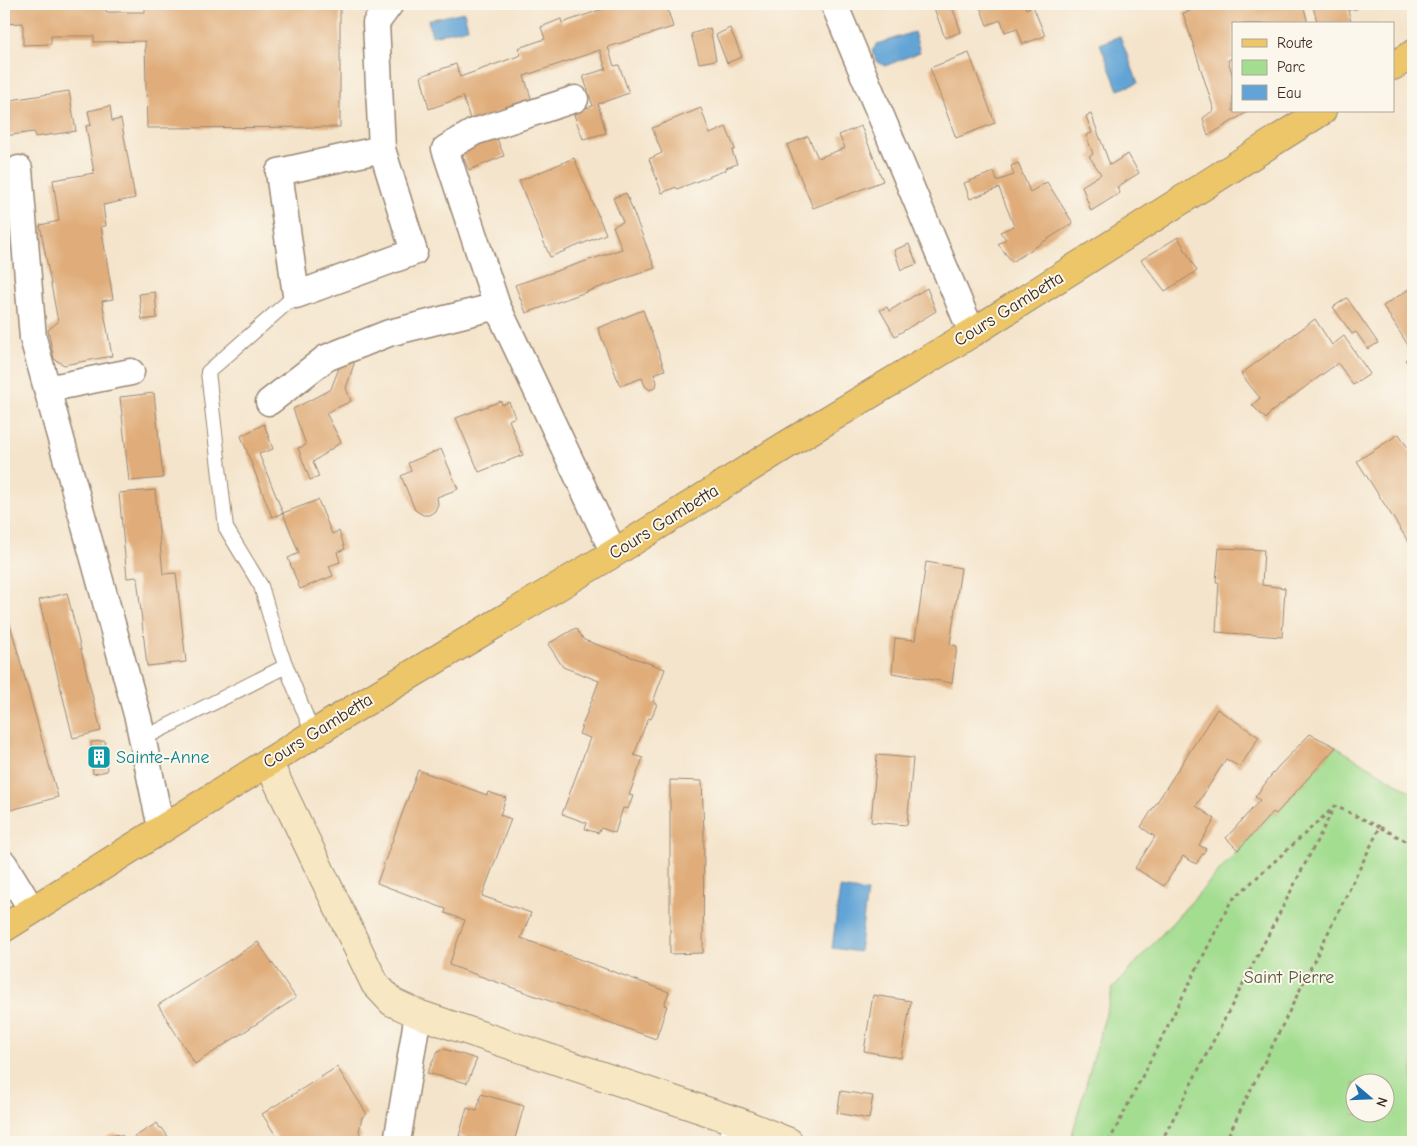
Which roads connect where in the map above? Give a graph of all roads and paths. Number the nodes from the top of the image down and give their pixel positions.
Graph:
1 (390, 4) edge
2 (834, 4) edge
3 (1413, 54) edge
4 (1394, 65) edge
5 (575, 99) dead end
6 (1320, 112) edge
7 (382, 149) junction
8 (19, 168) dead end
9 (296, 295) junction
10 (497, 306) junction
11 (972, 333) junction
12 (1406, 359) dead end
13 (1413, 370) edge
14 (131, 372) dead end
15 (47, 389) junction
16 (269, 402) dead end
17 (614, 553) junction
18 (286, 666) junction
19 (313, 734) junction
20 (142, 739) junction
21 (268, 762) junction
22 (1335, 806) junction
23 (1380, 827) junction
24 (162, 828) junction
25 (1413, 845) edge
26 (4, 864) edge
27 (32, 910) junction
28 (4, 928) edge
29 (418, 1014) junction
30 (735, 1132) edge
31 (1413, 1134) edge
32 (396, 1142) edge
33 (789, 1142) edge
34 (1109, 1142) edge
35 (1161, 1142) edge
36 (1225, 1142) edge
37 (1409, 1142) edge

1 - 7 street
2 - 11 street
3 - 4 main road
5 - 10 street
6 - 11 main road, Cours Gambetta
7 - 9 street
7 - 9 street
8 - 15 street
9 - 18 lane
10 - 16 street
10 - 17 street
11 - 17 main road, Cours Gambetta
12 - 13 path
14 - 15 street
15 - 20 street
17 - 19 main road, Cours Gambetta
18 - 19 lane
18 - 20 lane
19 - 21 main road, Cours Gambetta
20 - 24 street
21 - 24 main road, Cours Gambetta
21 - 29 main road
22 - 23 path
22 - 34 path
22 - 35 path
23 - 25 path
23 - 36 path
24 - 27 main road, Cours Gambetta
26 - 27 street
27 - 28 main road, Cours Gambetta
29 - 30 main road
29 - 32 street
30 - 33 main road
31 - 37 path

